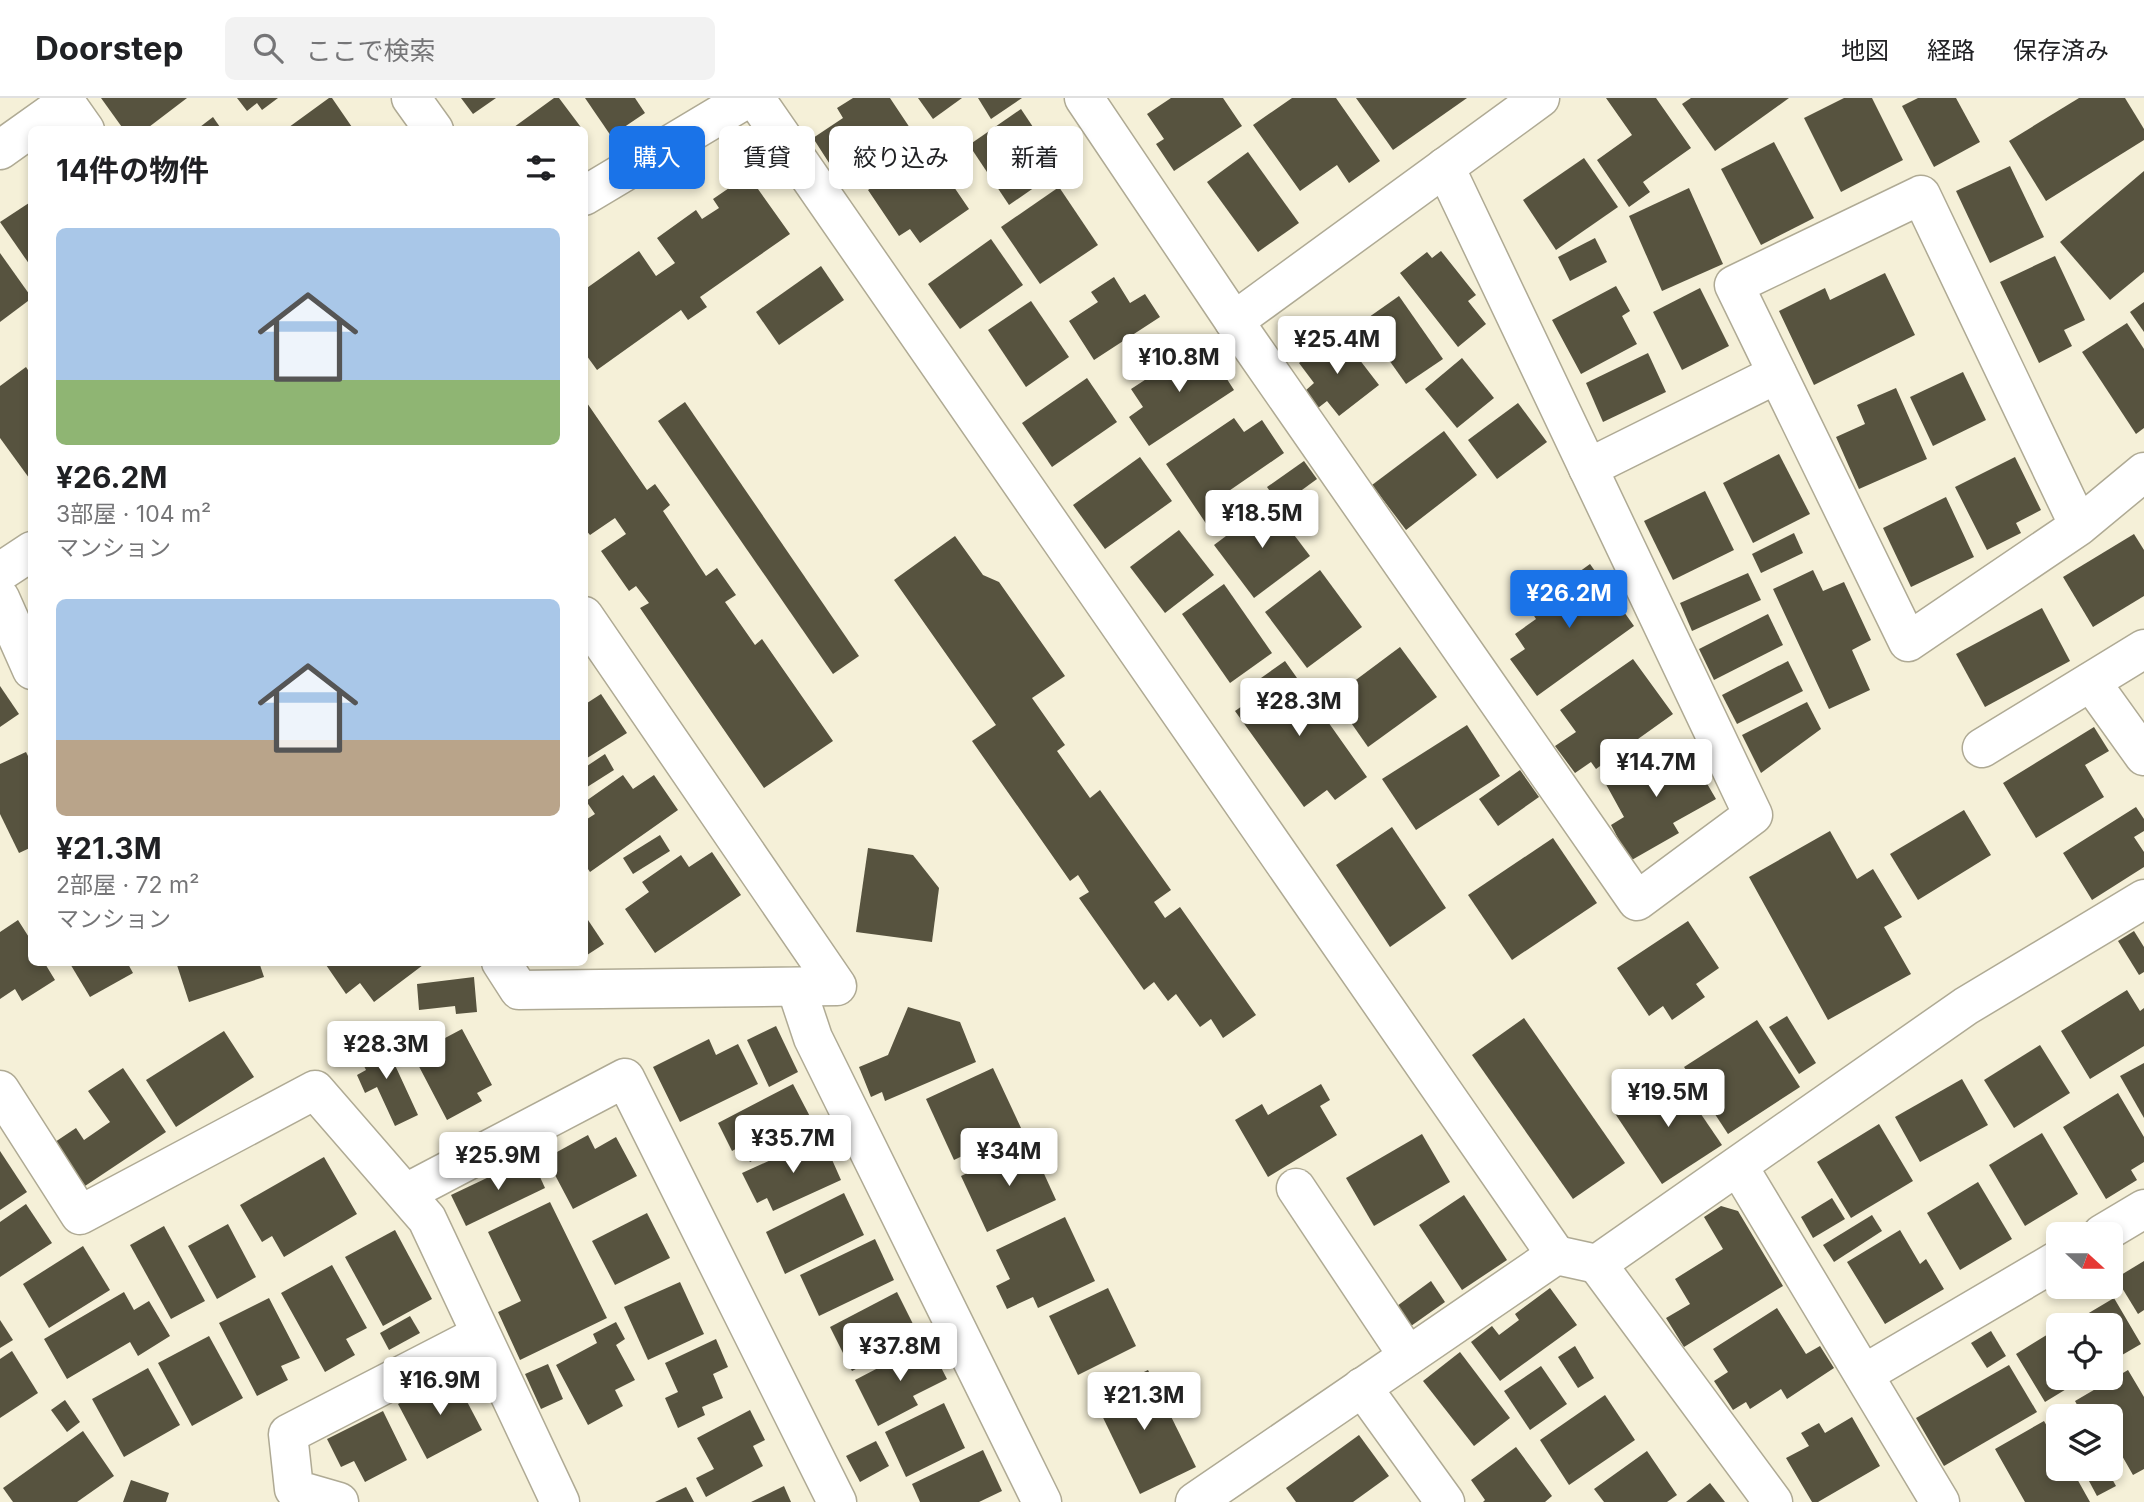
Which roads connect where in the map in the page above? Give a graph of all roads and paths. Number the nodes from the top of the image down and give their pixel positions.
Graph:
1 (411, 98) edge
2 (1084, 98) edge
3 (1540, 98) edge
4 (746, 99) edge
5 (34, 126) edge
6 (82, 126) edge
7 (431, 126) edge
8 (28, 130) edge
9 (0, 150) edge
10 (1445, 167) junction
11 (588, 194) edge
12 (1234, 321) junction
13 (1777, 374) junction
14 (1588, 468) junction
15 (2144, 472) edge
16 (2079, 526) junction
17 (28, 554) edge
18 (0, 572) edge
19 (0, 598) edge
20 (588, 622) edge
21 (2144, 649) edge
22 (28, 661) edge
23 (2091, 682) junction
24 (1982, 748) dead end
25 (2144, 756) edge
26 (2144, 899) edge
27 (504, 966) edge
28 (796, 987) junction
29 (0, 1090) edge
30 (1738, 1166) junction
31 (1296, 1188) dead end
32 (406, 1193) junction
33 (2144, 1209) edge
34 (2122, 1222) edge
35 (1556, 1255) junction
36 (1597, 1264) junction
37 (2046, 1267) edge
38 (480, 1335) junction
39 (1408, 1356) junction
40 (1864, 1374) junction
41 (1362, 1387) junction
42 (339, 1502) edge
43 (560, 1502) edge
44 (837, 1502) edge
45 (1042, 1502) edge
46 (1195, 1502) edge
47 (1446, 1502) edge
48 (1773, 1502) edge
49 (1940, 1502) edge

1 - 7 street
2 - 12 street
3 - 10 street
4 - 11 street
4 - 35 street
5 - 6 street
8 - 9 street
10 - 12 street
10 - 14 street
12 - 14 street
13 - 14 street
13 - 16 street
13 - 16 street
15 - 16 street
17 - 18 street
19 - 22 street
20 - 28 street
21 - 23 street
23 - 24 street
23 - 25 street
26 - 30 street
27 - 28 street
28 - 45 street
29 - 32 street
30 - 36 street
30 - 40 street
31 - 39 street
32 - 38 street
32 - 44 street
33 - 34 street
35 - 36 street
35 - 39 street
36 - 48 street
37 - 40 street
38 - 42 street
38 - 43 street
39 - 41 street
40 - 49 street
41 - 46 street
41 - 47 street

